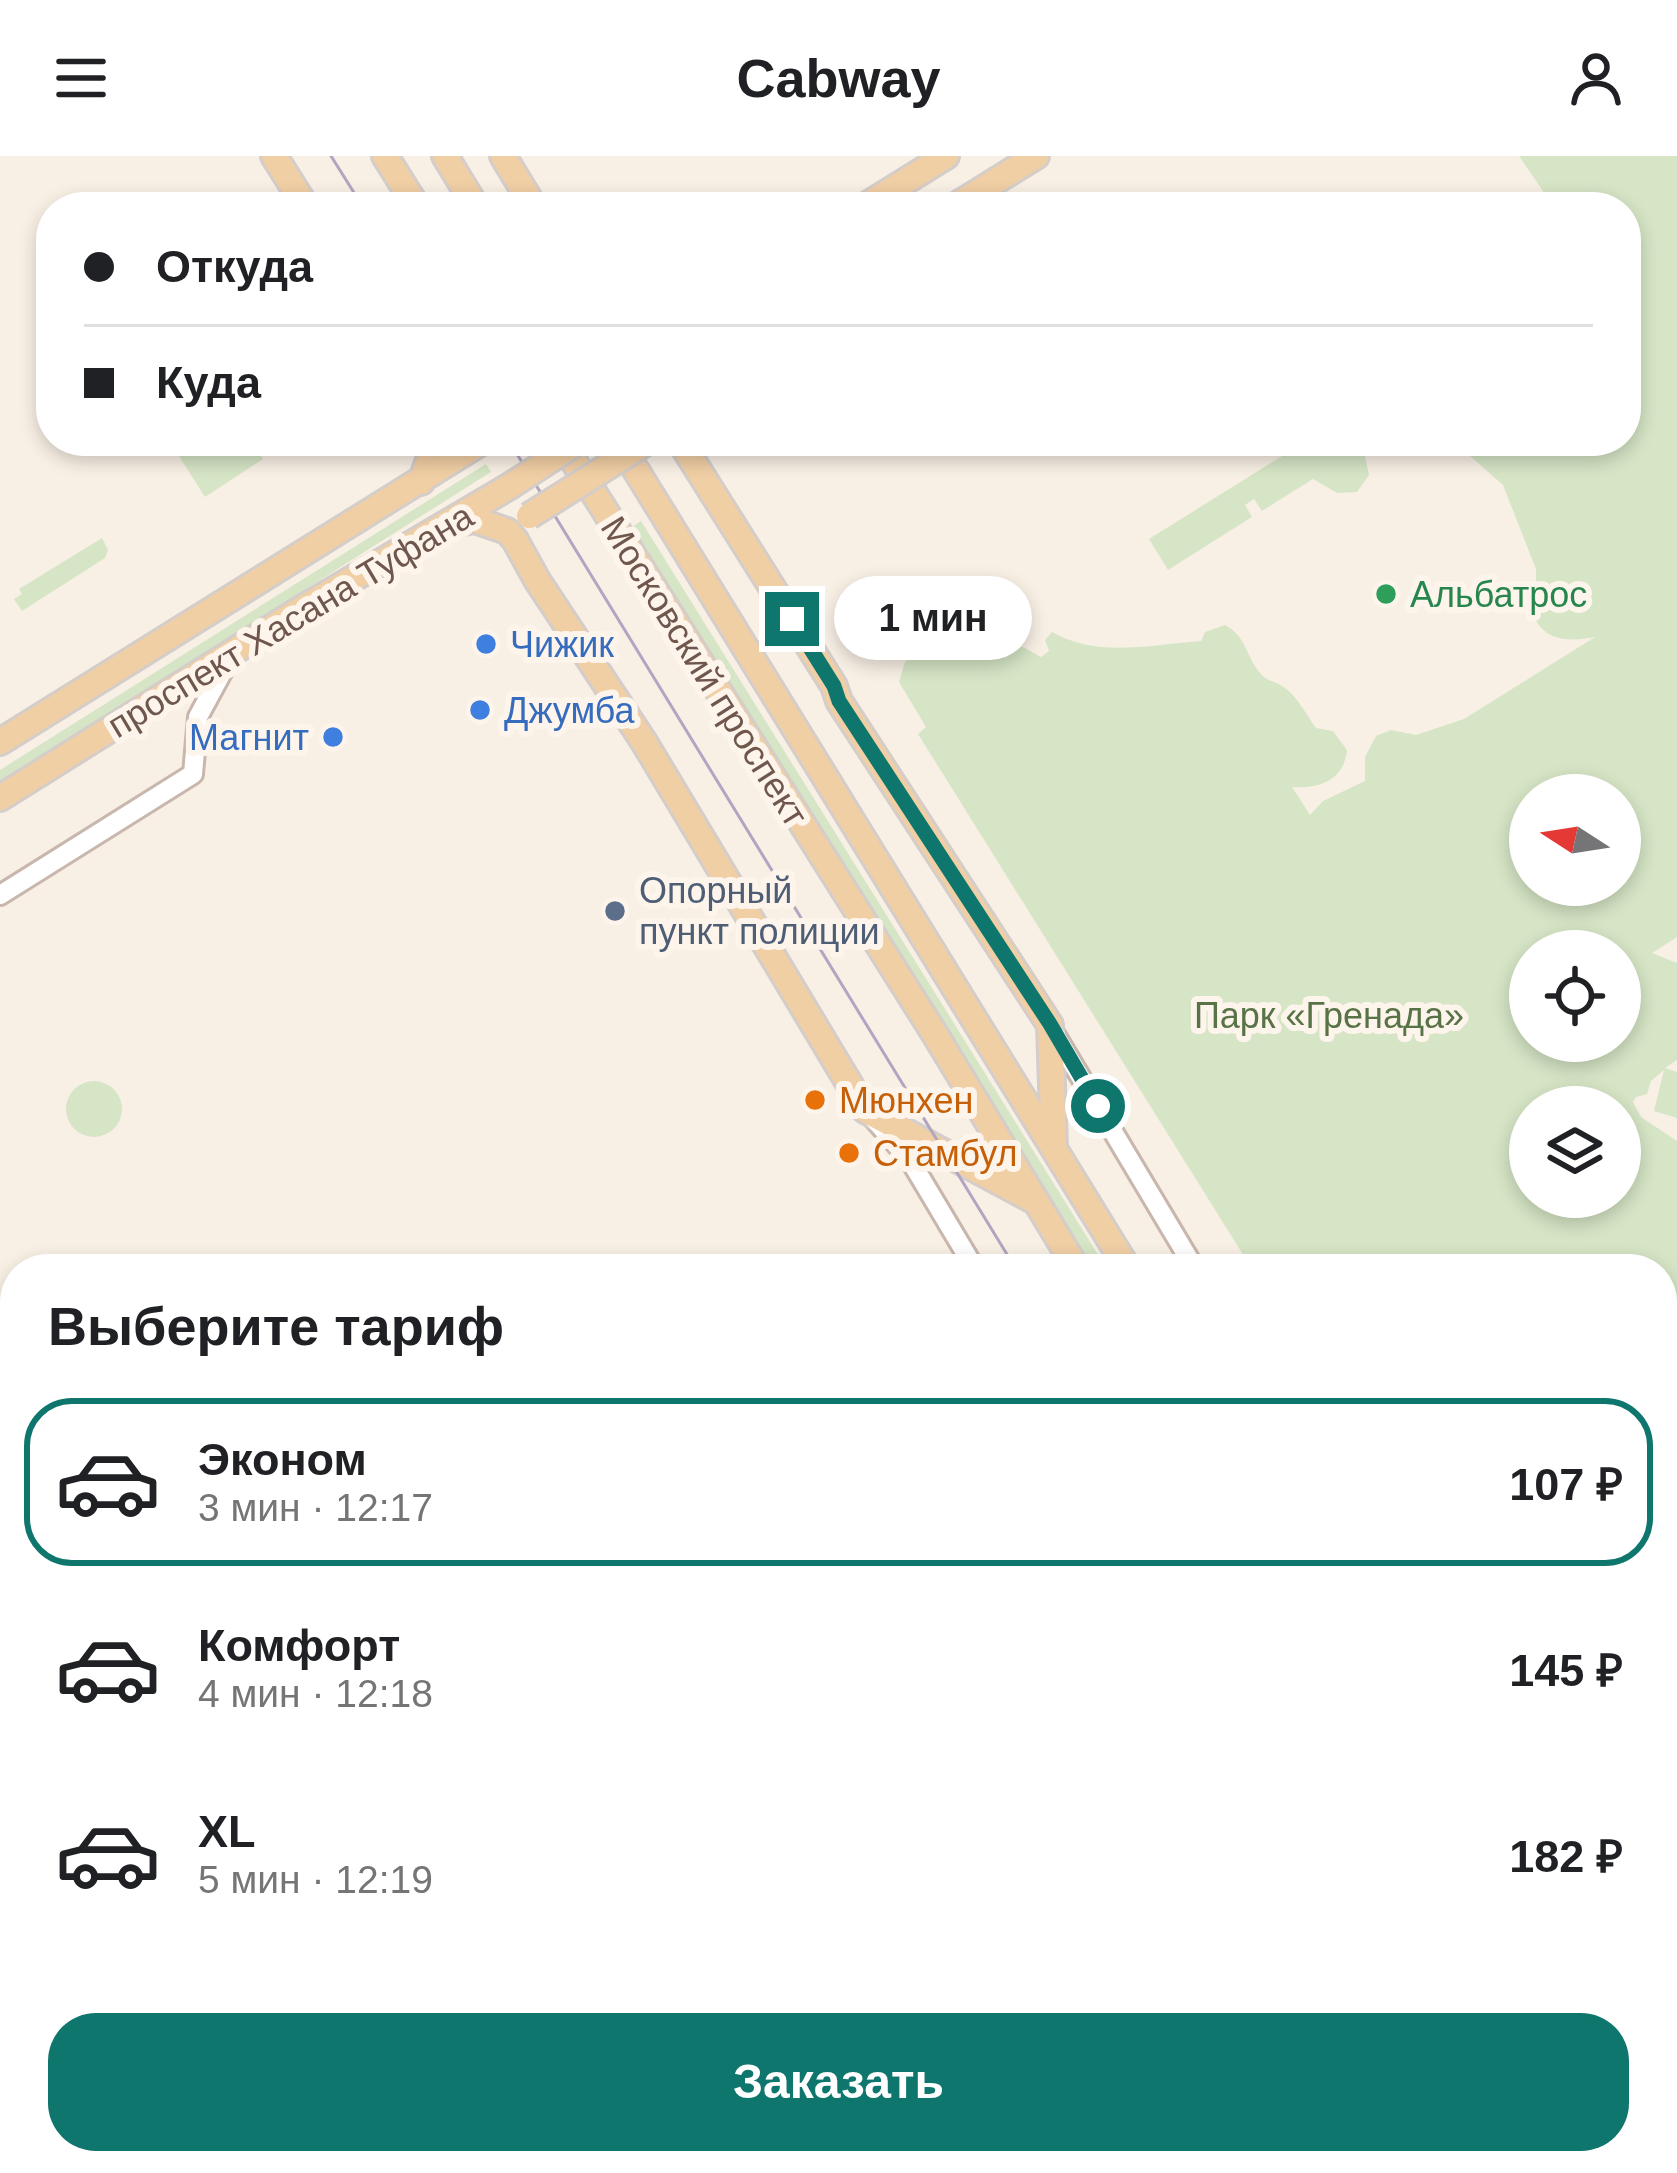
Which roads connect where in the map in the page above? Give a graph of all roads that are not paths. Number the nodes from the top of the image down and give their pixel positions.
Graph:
1 (274, 156) edge
2 (386, 156) edge
3 (445, 156) edge
4 (503, 156) edge
5 (912, 156) edge
6 (946, 156) edge
7 (1036, 156) edge
8 (903, 183) junction
9 (297, 192) edge
10 (408, 192) edge
11 (467, 192) edge
12 (525, 192) edge
13 (888, 192) edge
14 (978, 192) edge
15 (433, 456) edge
16 (460, 456) edge
17 (556, 456) edge
18 (570, 456) edge
19 (625, 456) edge
20 (627, 456) edge
21 (689, 456) edge
22 (421, 482) junction
23 (446, 525) junction
24 (515, 540) junction
25 (232, 654) junction
26 (0, 742) edge
27 (0, 799) edge
28 (0, 895) edge
29 (1050, 1024) junction
30 (865, 1110) junction
31 (1054, 1150) junction
32 (1034, 1201) junction
33 (966, 1254) edge
34 (1068, 1254) edge
35 (1119, 1254) edge
36 (1186, 1254) edge

1 - 9 main road
2 - 10 main road
3 - 11 main road
4 - 12 main road
5 - 8 street
6 - 8 main road
7 - 14 main road
8 - 13 main road
15 - 22 main road
16 - 22 main road, проспект Хасана Туфана
17 - 23 main road, проспект Хасана Туфана, bridge
18 - 32 main road, Московский проспект
19 - 24 main road, bridge
20 - 31 main road, Московский проспект
21 - 29 main road
22 - 26 main road, проспект Хасана Туфана
23 - 24 main road
23 - 25 main road, проспект Хасана Туфана
24 - 30 main road
25 - 27 main road, проспект Хасана Туфана
25 - 28 street
29 - 31 main road
29 - 36 street
30 - 32 main road
30 - 33 street
31 - 35 main road, Московский проспект
32 - 34 main road, Московский проспект

